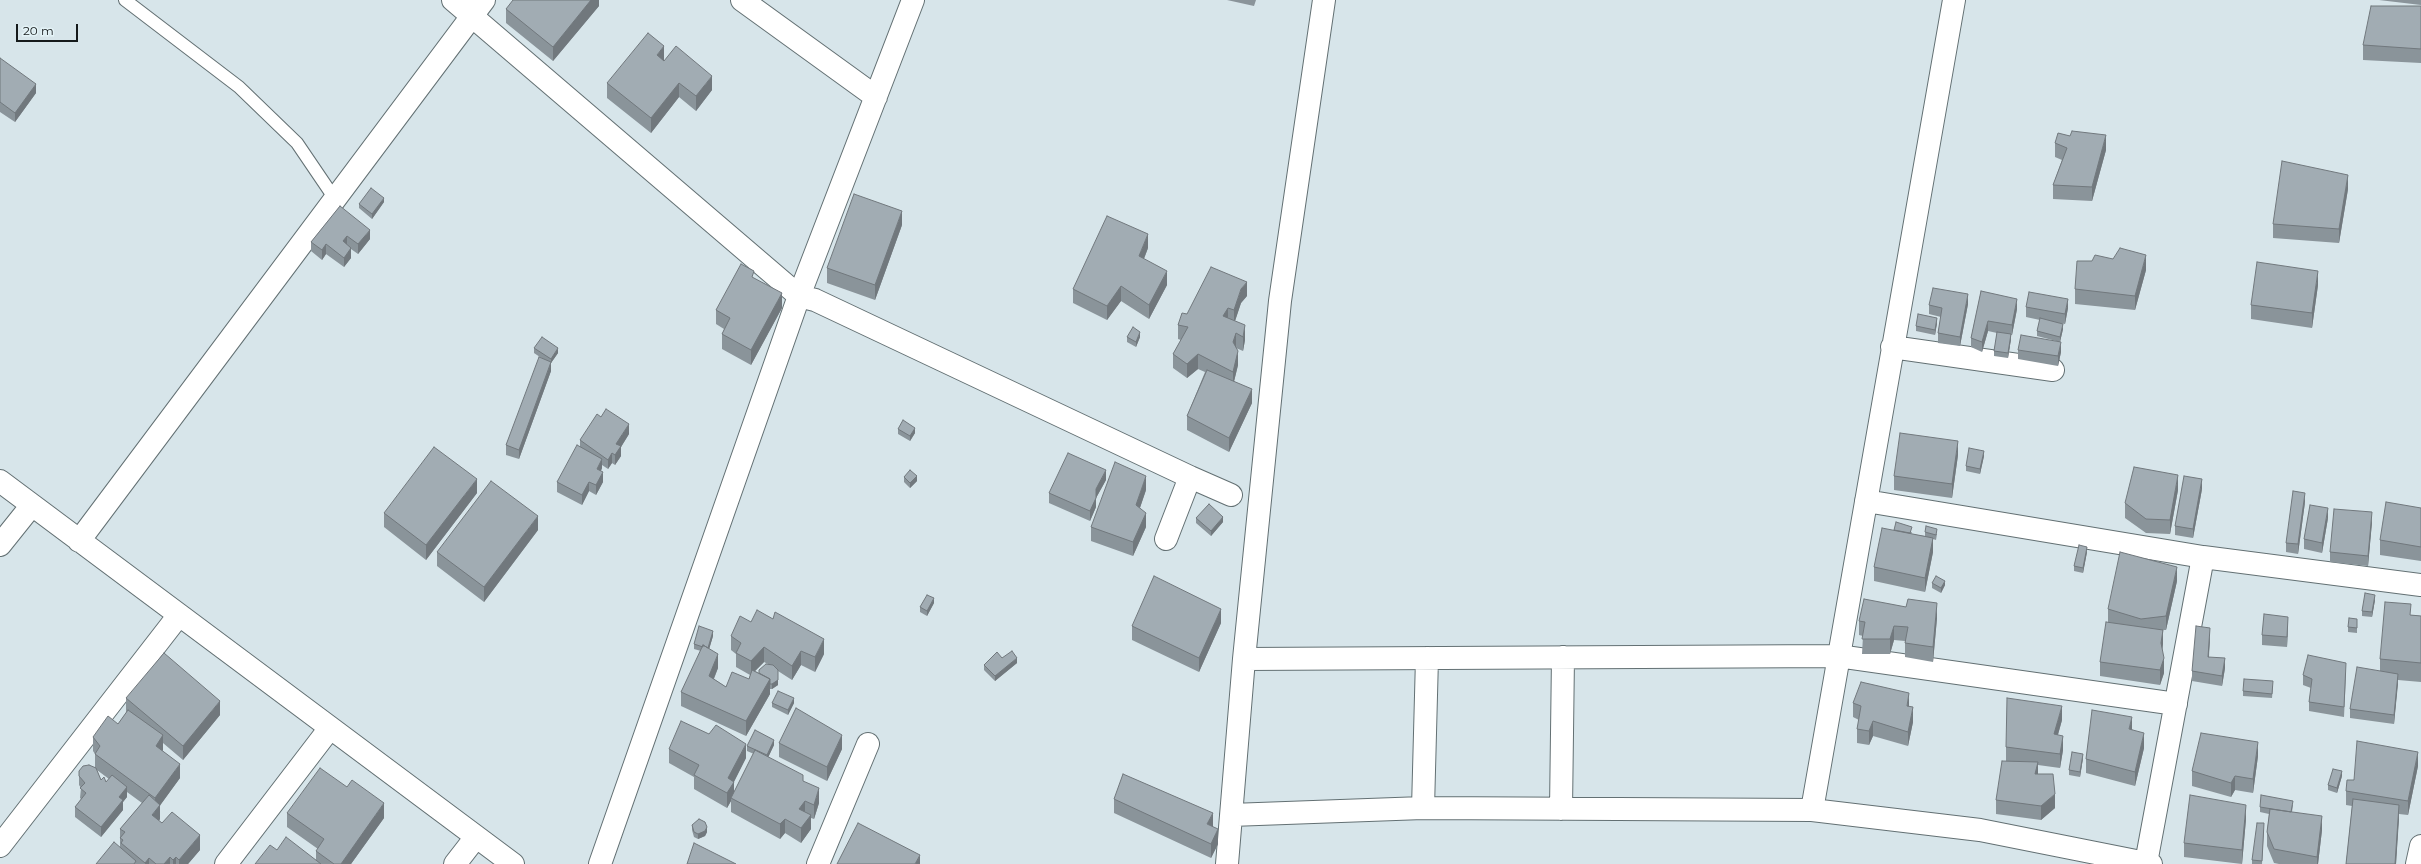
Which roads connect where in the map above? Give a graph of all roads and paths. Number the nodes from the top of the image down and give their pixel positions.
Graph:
1 (125, 0) edge
2 (453, 0) edge
3 (742, 0) edge
4 (913, 0) edge
5 (1324, 0) edge
6 (1954, 0) edge
7 (478, 8) edge
8 (876, 97) junction
9 (335, 199) junction
10 (799, 296) junction
11 (1892, 347) junction
12 (2053, 370) dead end
13 (1190, 478) junction
14 (0, 481) edge
15 (1231, 495) dead end
16 (1866, 501) junction
17 (32, 505) junction
18 (1166, 539) dead end
19 (79, 541) junction
20 (0, 545) edge
21 (2203, 557) junction
22 (2421, 585) edge
23 (179, 615) junction
24 (1838, 656) junction
25 (1563, 657) junction
26 (1427, 658) junction
27 (1244, 659) junction
28 (2176, 704) junction
29 (330, 728) junction
30 (868, 744) dead end
31 (1423, 808) junction
32 (1561, 809) junction
33 (1812, 810) junction
34 (1231, 815) junction
35 (476, 837) junction
36 (0, 846) edge
37 (2421, 846) edge
38 (226, 864) edge
39 (455, 864) edge
40 (513, 864) edge
41 (600, 864) edge
42 (818, 864) edge
43 (1227, 864) edge
44 (2148, 864) edge
45 (2418, 864) edge

1 - 9 lane
2 - 7 street
3 - 8 street
4 - 8 street
5 - 27 street
6 - 11 street
7 - 9 street
7 - 10 street
8 - 10 street
9 - 19 street
10 - 13 street
10 - 41 street
11 - 12 street
11 - 16 street
13 - 15 street
13 - 18 street
14 - 17 street
16 - 21 street
16 - 24 street
17 - 19 street
17 - 20 street
19 - 23 street
21 - 22 street
21 - 28 street
23 - 29 street
23 - 36 street
24 - 25 street
24 - 28 street
24 - 33 street
25 - 26 street
25 - 32 street
26 - 27 street
26 - 31 street
27 - 34 street
28 - 44 street
29 - 35 street
29 - 38 street
30 - 42 street
31 - 32 street
31 - 34 street
32 - 33 street
33 - 44 street
34 - 43 street
35 - 39 street
35 - 40 street
37 - 45 street

